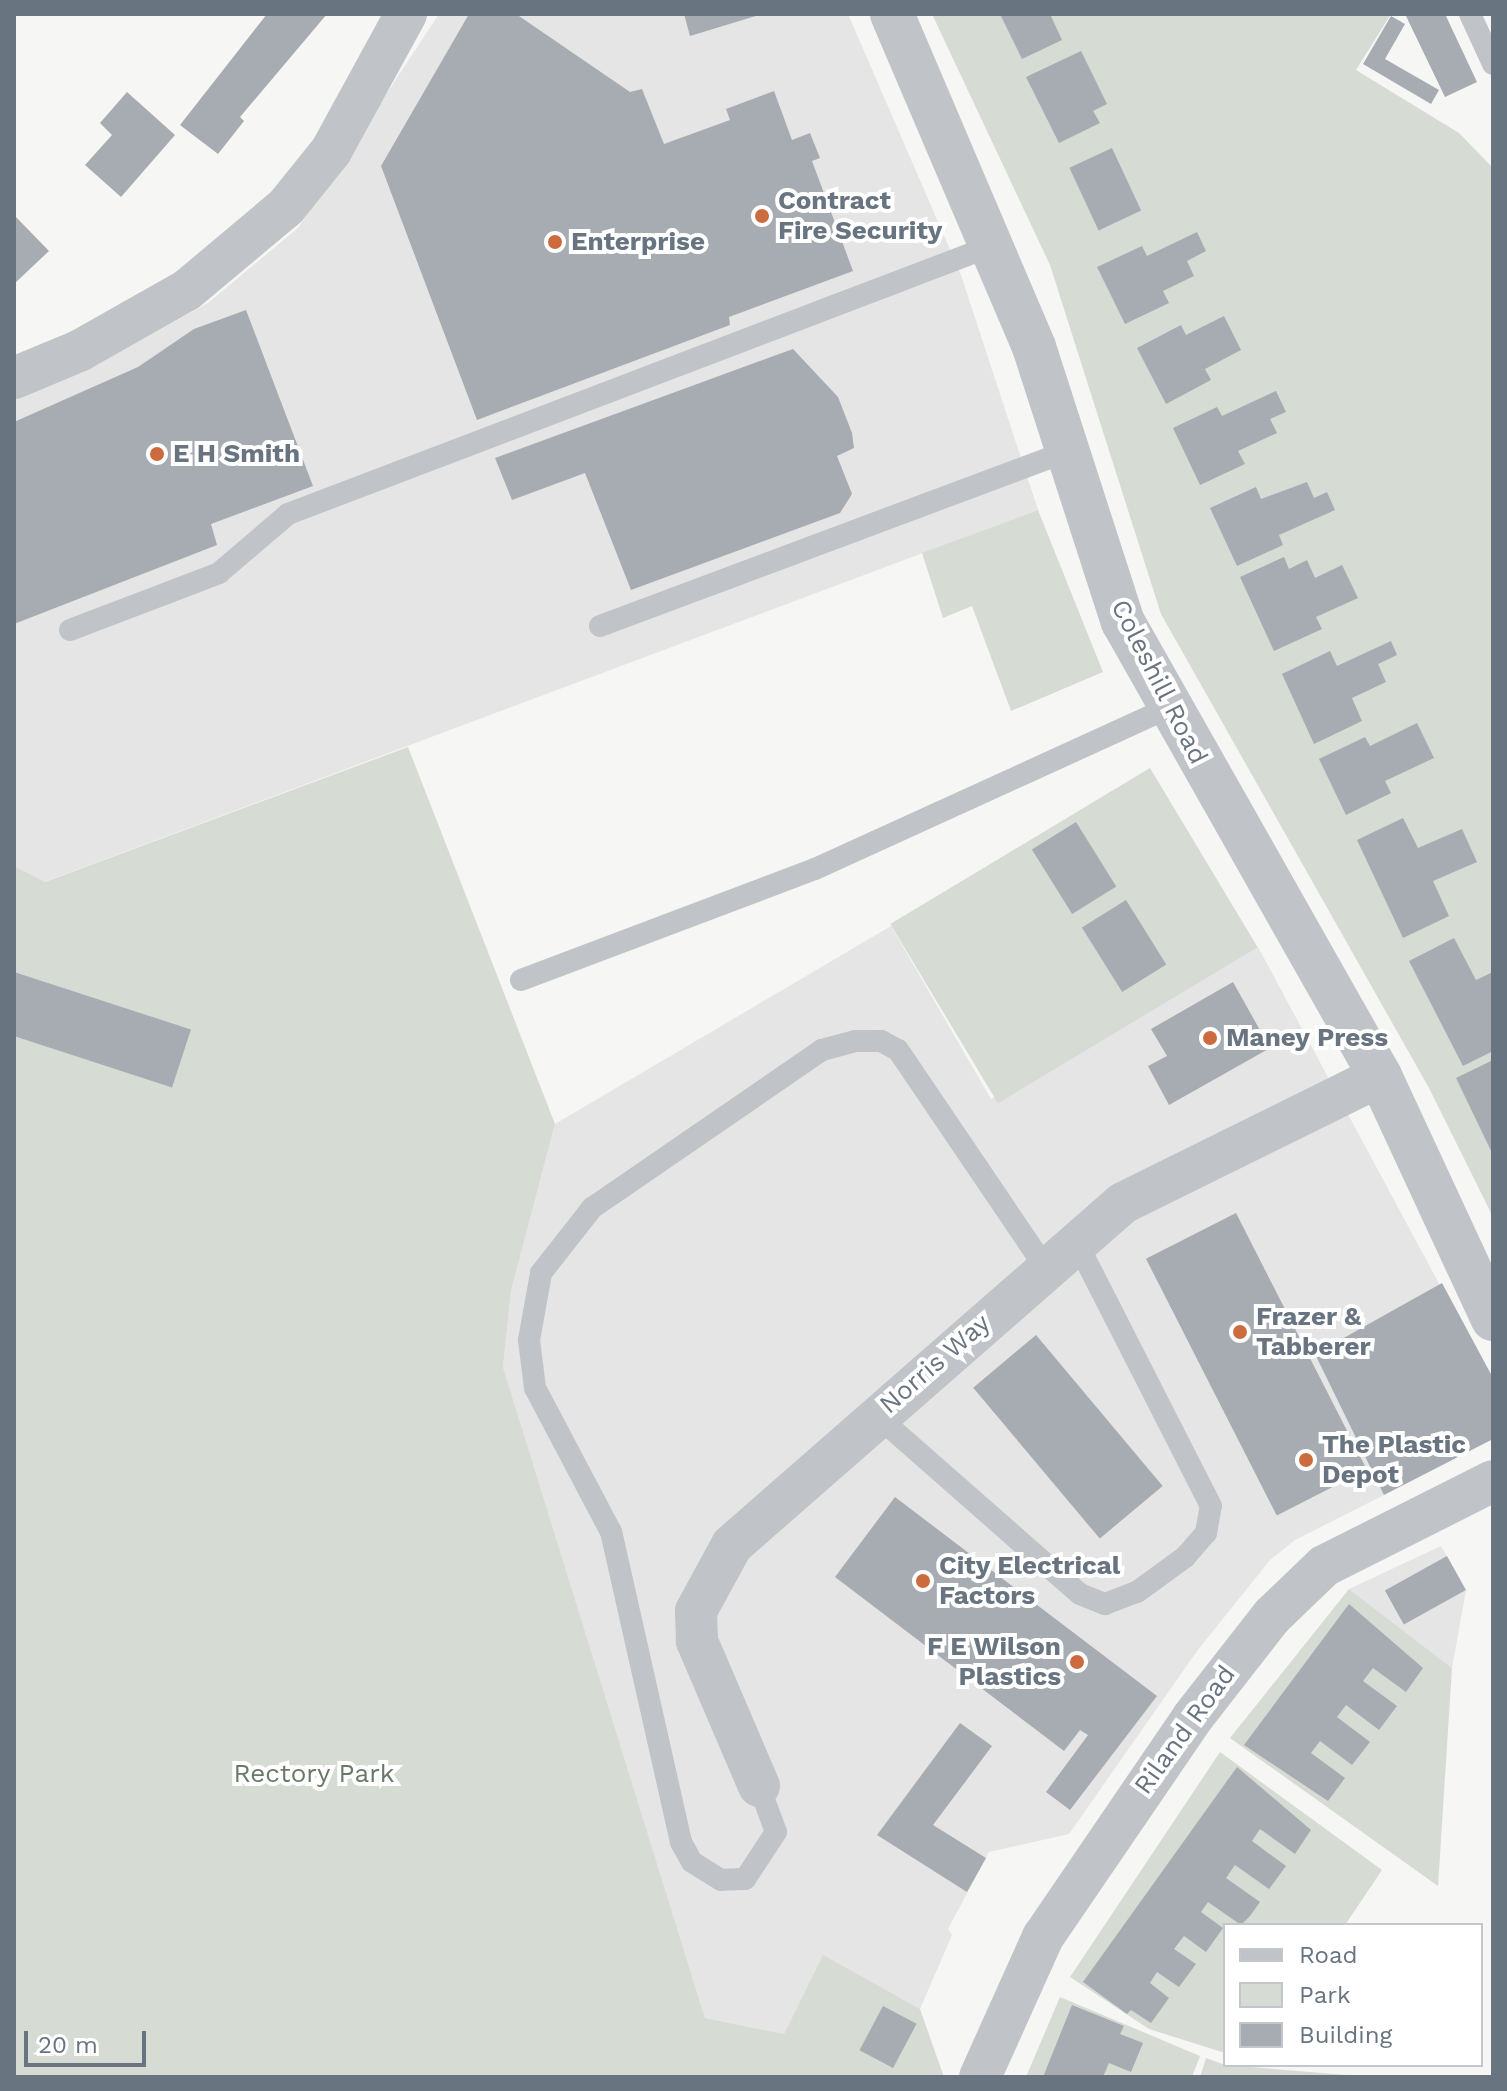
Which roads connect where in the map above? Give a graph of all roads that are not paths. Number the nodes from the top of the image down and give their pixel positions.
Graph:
1 (406, 14) edge
2 (892, 14) edge
3 (1470, 14) edge
4 (1493, 64) edge
5 (994, 245) junction
6 (14, 378) edge
7 (1067, 451) junction
8 (600, 626) dead end
9 (70, 630) dead end
10 (1168, 708) junction
11 (521, 980) dead end
12 (1380, 1076) junction
13 (1061, 1254) junction
14 (1493, 1319) edge
15 (876, 1415) junction
16 (1493, 1481) edge
17 (759, 1786) joint
18 (980, 2077) edge

1 - 6 street
2 - 5 street, Coleshill Road
3 - 4 lane
5 - 7 street, Coleshill Road
5 - 9 lane
7 - 8 lane
7 - 10 street, Coleshill Road
10 - 11 lane
10 - 12 street, Coleshill Road
12 - 13 street, Norris Way
12 - 14 street, Coleshill Road
13 - 15 street, Norris Way
13 - 15 lane
13 - 17 lane
15 - 17 street, Norris Way
16 - 18 street, Riland Road

